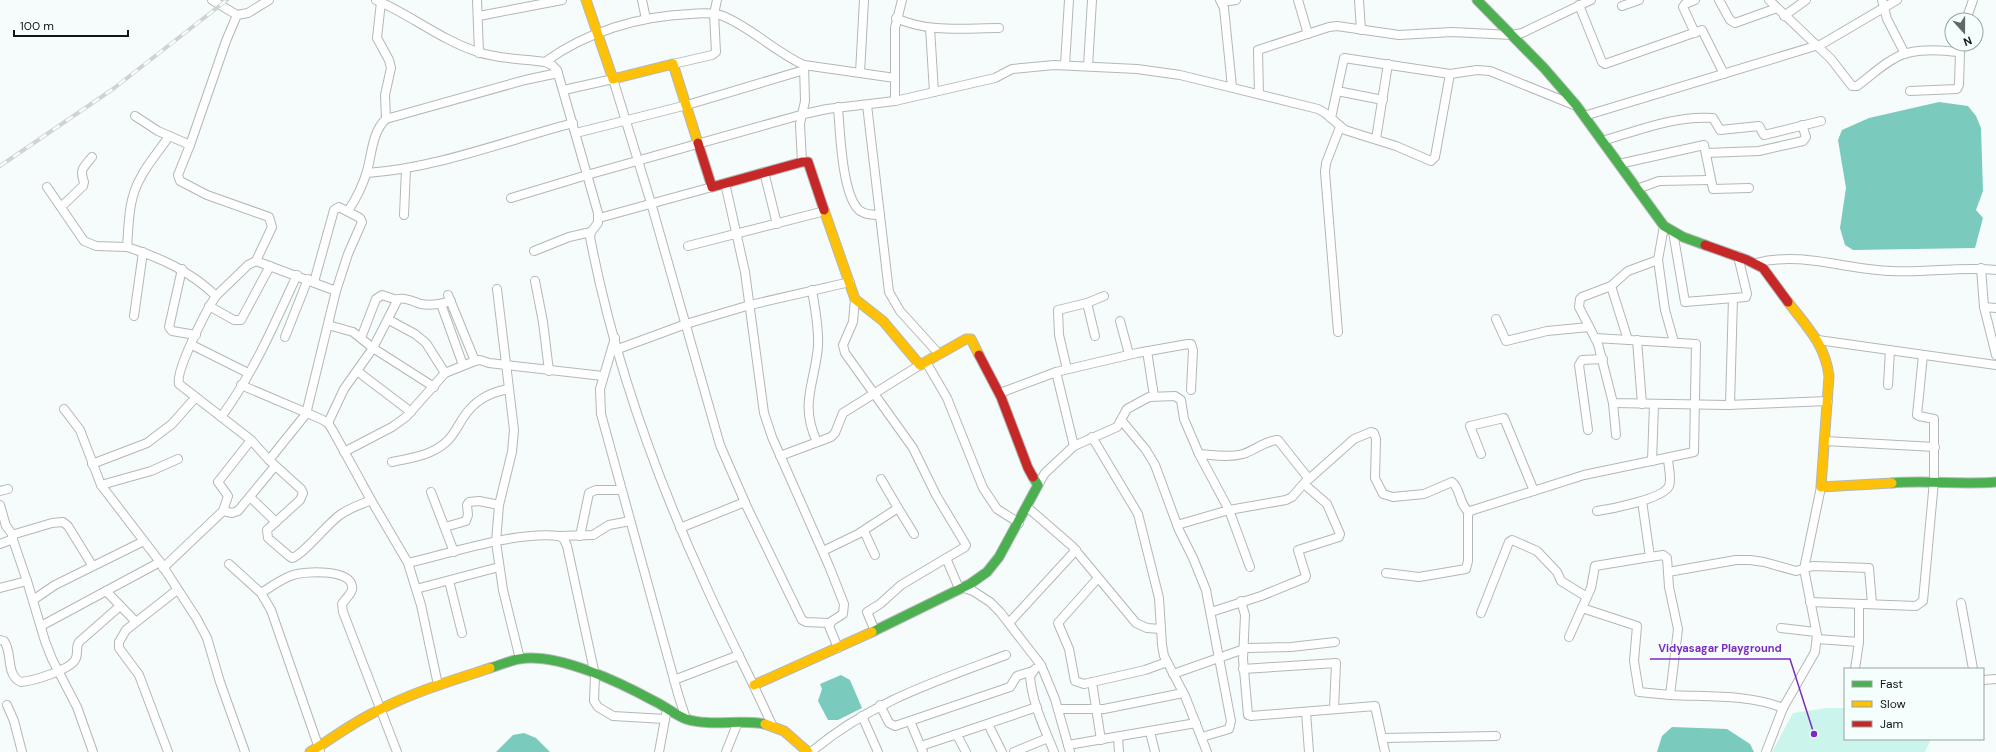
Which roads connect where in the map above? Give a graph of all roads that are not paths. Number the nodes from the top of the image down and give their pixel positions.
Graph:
1 (212, 0) edge
2 (269, 0) edge
3 (398, 0) edge
4 (477, 0) edge
5 (562, 0) edge
6 (586, 0) edge
7 (642, 0) edge
8 (717, 0) edge
9 (864, 0) edge
10 (902, 0) edge
11 (1069, 0) edge
12 (1092, 0) edge
13 (1236, 0) edge
14 (1298, 0) edge
15 (1359, 0) edge
16 (1477, 0) edge
17 (1591, 0) edge
18 (1639, 0) edge
19 (1695, 0) edge
20 (1719, 0) edge
21 (1769, 0) edge
22 (1806, 0) edge
23 (1897, 0) edge
24 (1973, 0) edge
25 (379, 1) edge
26 (1221, 1) edge
27 (1883, 4) edge
28 (1579, 6) junction
29 (1622, 6) dead end
30 (395, 8) junction
31 (1777, 8) junction
32 (1969, 12) edge
33 (714, 14) junction
34 (237, 15) junction
35 (479, 16) junction
36 (1784, 16) junction
37 (896, 18) junction
38 (646, 19) junction
39 (930, 28) junction
40 (999, 28) dead end
41 (1361, 30) junction
42 (1695, 33) junction
43 (597, 34) junction
44 (1308, 34) junction
45 (1512, 35) junction
46 (1816, 46) junction
47 (1944, 49) edge
48 (1961, 52) edge
49 (479, 53) junction
50 (1905, 54) junction
51 (545, 62) junction
52 (674, 64) junction
53 (1388, 64) junction
54 (1065, 65) junction
55 (1088, 66) junction
56 (804, 67) junction
57 (558, 73) junction
58 (860, 73) junction
59 (1450, 74) junction
60 (1724, 74) junction
61 (895, 78) junction
62 (613, 79) junction
63 (1232, 87) junction
64 (564, 90) junction
65 (1337, 91) junction
66 (1910, 91) dead end
67 (934, 92) junction
68 (1259, 94) junction
69 (1383, 100) junction
70 (895, 101) junction
71 (687, 105) junction
72 (867, 105) junction
73 (1576, 105) junction
74 (838, 107) junction
75 (802, 114) junction
76 (134, 116) dead end
77 (1584, 116) junction
78 (1332, 118) junction
79 (386, 119) junction
80 (1821, 120) dead end
81 (626, 121) junction
82 (573, 123) junction
83 (1802, 125) junction
84 (1340, 127) junction
85 (576, 133) junction
86 (169, 136) junction
87 (1376, 139) junction
88 (1602, 141) junction
89 (190, 144) junction
90 (698, 145) junction
91 (1706, 153) junction
92 (92, 157) dead end
93 (638, 161) junction
94 (802, 162) junction
95 (1619, 164) junction
96 (406, 169) junction
97 (764, 172) junction
98 (367, 173) junction
99 (587, 175) junction
100 (1710, 180) junction
101 (726, 183) junction
102 (47, 186) dead end
103 (712, 187) junction
104 (1749, 188) dead end
105 (1637, 189) junction
106 (511, 198) dead end
107 (651, 203) junction
108 (61, 207) junction
109 (348, 211) junction
110 (825, 211) junction
111 (404, 215) dead end
112 (880, 215) junction
113 (598, 218) junction
114 (777, 224) junction
115 (1664, 226) junction
116 (591, 232) junction
117 (1673, 232) junction
118 (737, 234) junction
119 (688, 246) dead end
120 (127, 247) junction
121 (534, 251) dead end
122 (143, 252) junction
123 (1738, 256) junction
124 (1658, 260) junction
125 (256, 261) junction
126 (1756, 263) junction
127 (270, 266) junction
128 (1981, 268) junction
129 (182, 269) junction
130 (1996, 270) edge
131 (297, 276) junction
132 (311, 281) junction
133 (535, 281) dead end
134 (850, 282) junction
135 (1611, 286) junction
136 (497, 289) dead end
137 (812, 290) junction
138 (336, 291) junction
139 (216, 296) junction
140 (1104, 296) dead end
141 (1732, 298) junction
142 (855, 299) junction
143 (397, 300) junction
144 (1087, 303) junction
145 (441, 304) junction
146 (750, 305) junction
147 (209, 306) junction
148 (1984, 307) junction
149 (1996, 308) edge
150 (134, 316) dead end
151 (1496, 319) dead end
152 (389, 320) junction
153 (1120, 321) dead end
154 (686, 324) junction
155 (328, 325) junction
156 (1589, 327) junction
157 (1338, 332) dead end
158 (196, 335) junction
159 (1095, 336) dead end
160 (285, 337) dead end
161 (361, 338) junction
162 (615, 338) junction
163 (1594, 338) junction
164 (1628, 340) junction
165 (1637, 340) junction
166 (1818, 340) junction
167 (1674, 342) junction
168 (192, 345) junction
169 (373, 348) junction
170 (618, 349) junction
171 (1890, 350) junction
172 (1148, 351) junction
173 (939, 354) junction
174 (1129, 354) junction
175 (1923, 355) junction
176 (1996, 355) edge
177 (1603, 359) junction
178 (475, 361) junction
179 (923, 363) junction
180 (506, 364) junction
181 (463, 365) junction
182 (1996, 365) edge
183 (1066, 369) junction
184 (357, 371) junction
185 (549, 371) junction
186 (1056, 372) junction
187 (248, 373) junction
188 (445, 373) junction
189 (603, 376) junction
190 (1888, 384) dead end
191 (242, 385) junction
192 (434, 387) junction
193 (508, 389) junction
194 (1191, 390) dead end
195 (874, 392) junction
196 (1000, 393) junction
197 (1154, 396) junction
198 (195, 398) junction
199 (1828, 401) junction
200 (1613, 403) junction
201 (1642, 404) junction
202 (1654, 404) junction
203 (1696, 405) junction
204 (1730, 405) junction
205 (64, 409) dead end
206 (411, 412) junction
207 (306, 414) junction
208 (221, 417) junction
209 (1122, 421) junction
210 (328, 423) junction
211 (1588, 430) dead end
212 (1616, 435) dead end
213 (1092, 437) junction
214 (251, 440) junction
215 (1825, 441) junction
216 (817, 442) junction
217 (1074, 446) junction
218 (1935, 447) junction
219 (344, 452) junction
220 (1199, 454) junction
221 (1481, 454) dead end
222 (780, 456) junction
223 (1668, 458) junction
224 (178, 459) dead end
225 (269, 460) junction
226 (1652, 461) junction
227 (392, 462) dead end
228 (92, 464) junction
229 (275, 466) junction
230 (881, 479) dead end
231 (1306, 481) junction
232 (1934, 481) junction
233 (1996, 482) edge
234 (102, 485) junction
235 (1038, 485) junction
236 (1821, 488) junction
237 (621, 490) junction
238 (1534, 491) junction
239 (431, 492) dead end
240 (250, 497) junction
241 (371, 500) junction
242 (1642, 501) junction
243 (745, 502) junction
244 (0, 505) edge
245 (499, 505) junction
246 (1027, 507) junction
247 (898, 508) junction
248 (1229, 510) junction
249 (223, 511) junction
250 (1597, 511) dead end
251 (1469, 512) junction
252 (630, 521) junction
253 (276, 522) junction
254 (1019, 523) junction
255 (1177, 525) junction
256 (445, 527) junction
257 (680, 528) junction
258 (864, 531) junction
259 (914, 534) dead end
260 (559, 536) junction
261 (580, 536) junction
262 (13, 537) junction
263 (144, 541) junction
264 (496, 542) junction
265 (0, 544) edge
266 (1076, 550) junction
267 (823, 551) junction
268 (454, 552) junction
269 (875, 555) dead end
270 (1650, 557) junction
271 (946, 558) junction
272 (408, 563) junction
273 (230, 564) dead end
274 (92, 565) junction
275 (161, 565) junction
276 (499, 567) junction
277 (1250, 567) dead end
278 (1804, 569) junction
279 (1668, 572) junction
280 (1386, 573) dead end
281 (1098, 578) junction
282 (27, 581) junction
283 (449, 581) junction
284 (0, 588) edge
285 (416, 589) junction
286 (963, 589) junction
287 (177, 590) junction
288 (106, 591) junction
289 (261, 593) junction
290 (1587, 597) junction
291 (33, 600) junction
292 (1241, 601) junction
293 (1810, 602) junction
294 (1961, 603) dead end
295 (1859, 604) junction
296 (1872, 604) junction
297 (120, 606) junction
298 (1582, 608) junction
299 (1211, 612) junction
300 (1481, 613) dead end
301 (136, 622) junction
302 (830, 623) junction
303 (1009, 623) junction
304 (40, 626) junction
305 (1161, 628) junction
306 (1780, 628) dead end
307 (875, 631) junction
308 (462, 633) dead end
309 (1816, 636) junction
310 (1569, 637) dead end
311 (0, 640) edge
312 (1335, 642) dead end
313 (1859, 642) junction
314 (838, 648) junction
315 (1242, 650) junction
316 (739, 655) junction
317 (1006, 655) dead end
318 (1220, 658) junction
319 (520, 659) junction
320 (1167, 662) junction
321 (1041, 665) junction
322 (1855, 668) edge
323 (1973, 668) edge
324 (1244, 669) junction
325 (59, 670) junction
326 (1032, 671) junction
327 (595, 674) junction
328 (1173, 674) junction
329 (1996, 679) edge
330 (674, 680) junction
331 (1984, 680) edge
332 (1092, 682) junction
333 (438, 685) junction
334 (754, 685) junction
335 (1183, 693) junction
336 (1670, 695) junction
337 (7, 705) dead end
338 (880, 705) junction
339 (1037, 707) junction
340 (380, 708) junction
341 (667, 708) junction
342 (1783, 708) junction
343 (1058, 709) junction
344 (1097, 709) junction
345 (1334, 709) junction
346 (1306, 712) junction
347 (862, 716) junction
348 (686, 719) junction
349 (665, 720) junction
350 (910, 721) junction
351 (738, 722) junction
352 (1196, 723) junction
353 (988, 724) junction
354 (772, 725) junction
355 (1150, 732) junction
356 (954, 735) junction
357 (1496, 736) dead end
358 (1118, 737) junction
359 (1202, 737) junction
360 (1048, 738) junction
361 (1382, 738) junction
362 (1101, 740) junction
363 (922, 749) edge
364 (1069, 749) edge
365 (319, 750) edge
366 (22, 752) edge
367 (93, 752) edge
368 (168, 752) edge
369 (245, 752) edge
370 (310, 752) edge
371 (397, 752) edge
372 (659, 752) edge
373 (726, 752) edge
374 (809, 752) edge
375 (878, 752) edge
376 (966, 752) edge
377 (1002, 752) edge
378 (1014, 752) edge
379 (1054, 752) edge
380 (1119, 752) edge
381 (1155, 752) edge
382 (1207, 752) edge
383 (1309, 752) edge
384 (1385, 752) edge
385 (1766, 752) edge

1 - 34 street
2 - 34 street
3 - 30 street
4 - 35 street
5 - 35 street
6 - 43 street
7 - 38 street
8 - 33 street
9 - 58 street
10 - 37 street
11 - 54 street
12 - 55 street
13 - 26 street
14 - 44 street
15 - 41 street
16 - 45 street
17 - 28 street
18 - 29 street
19 - 42 street
20 - 31 street
21 - 31 street
22 - 36 street
23 - 27 street
24 - 32 street
25 - 30 street
25 - 79 street
26 - 63 street
27 - 46 street
27 - 50 street
28 - 42 street
28 - 45 street
30 - 49 street
31 - 36 street
33 - 38 street
33 - 52 street
33 - 56 street
34 - 89 street
35 - 49 street
36 - 46 street
37 - 39 street
37 - 61 street
38 - 43 street
39 - 40 street
39 - 67 street
41 - 44 street
41 - 45 street
42 - 60 street
43 - 51 street
43 - 62 street
44 - 68 street
45 - 73 street
46 - 50 street
46 - 60 street
47 - 50 street
48 - 66 street
49 - 51 street
51 - 57 street
52 - 62 street
52 - 71 street
53 - 59 street
53 - 65 street
53 - 69 street
54 - 55 street
54 - 67 street
55 - 63 street
56 - 58 street
56 - 71 street
56 - 75 street
57 - 64 street
57 - 79 street
58 - 61 street
59 - 73 street
59 - 87 street
60 - 77 street
61 - 70 street
62 - 64 street
62 - 81 street
63 - 68 street
64 - 82 street
65 - 69 street
65 - 78 street
67 - 70 street
68 - 78 street
69 - 87 street
70 - 72 street
71 - 81 street
71 - 90 street
72 - 74 street
72 - 112 street
73 - 77 street
74 - 75 street
74 - 112 street
75 - 90 street
75 - 94 street
76 - 86 street
77 - 88 street
78 - 84 street
79 - 98 street
80 - 83 street
81 - 85 street
81 - 93 street
82 - 85 street
82 - 96 street
83 - 88 street
83 - 91 street
84 - 87 street
84 - 157 street
85 - 99 street
86 - 89 street
86 - 120 street
88 - 95 street
89 - 125 street
90 - 93 street
90 - 103 street
91 - 95 street
91 - 100 street
92 - 108 street
93 - 99 street
93 - 107 street
94 - 97 street
94 - 110 street
95 - 105 street
96 - 98 street
96 - 111 street
97 - 101 street
97 - 114 street
98 - 109 street
99 - 106 street
99 - 113 street
100 - 104 street
100 - 105 street
101 - 103 street
101 - 118 street
102 - 108 street
103 - 107 street
105 - 115 street
107 - 113 street
107 - 154 street
108 - 120 street
109 - 132 street
109 - 138 street
110 - 114 street
110 - 134 street
112 - 173 street
113 - 116 street
114 - 118 street
115 - 117 street
115 - 124 street
116 - 121 street
116 - 162 street
117 - 123 street
117 - 141 street
118 - 119 street
118 - 146 street
120 - 122 street
122 - 129 street
122 - 150 street
123 - 126 street
123 - 141 street
124 - 135 street
124 - 167 street
125 - 127 street
125 - 139 street
126 - 128 street
126 - 166 street
127 - 131 street
127 - 147 street
128 - 130 street
128 - 148 street
129 - 139 street
129 - 158 street
131 - 132 street
131 - 187 street
132 - 138 street
132 - 160 street
133 - 185 street
134 - 137 street
134 - 142 street
135 - 156 street
135 - 164 street
136 - 180 street
137 - 146 street
137 - 216 street
138 - 155 street
139 - 147 street
140 - 144 street
141 - 204 street
142 - 179 street
142 - 195 street
143 - 145 street
143 - 152 street
143 - 161 street
144 - 159 street
144 - 183 street
145 - 178 street
145 - 181 street
146 - 154 street
146 - 222 street
147 - 158 street
148 - 149 street
148 - 176 street
151 - 156 street
152 - 169 street
152 - 188 street
153 - 174 street
154 - 170 street
154 - 243 street
155 - 161 street
155 - 207 street
156 - 163 street
158 - 168 street
161 - 169 street
162 - 170 street
162 - 189 street
163 - 164 street
163 - 177 street
164 - 165 street
165 - 167 street
165 - 201 street
166 - 171 street
166 - 199 street
167 - 203 street
168 - 187 street
168 - 198 street
169 - 184 street
169 - 192 street
170 - 257 street
171 - 175 street
171 - 190 street
172 - 174 street
172 - 194 street
172 - 197 street
173 - 179 street
173 - 196 street
174 - 183 street
175 - 182 street
175 - 218 street
177 - 200 street
177 - 211 street
178 - 180 street
178 - 181 street
179 - 195 street
179 - 254 street
180 - 185 street
180 - 193 street
181 - 188 street
183 - 186 street
184 - 206 street
184 - 210 street
185 - 189 street
186 - 196 street
186 - 217 street
187 - 191 street
188 - 192 street
189 - 237 street
191 - 207 street
191 - 208 street
192 - 206 street
193 - 227 street
193 - 245 street
195 - 216 street
195 - 271 street
196 - 235 street
197 - 209 street
197 - 220 street
198 - 208 street
198 - 228 street
199 - 204 street
199 - 215 street
200 - 201 street
200 - 212 street
201 - 202 street
202 - 203 street
202 - 226 street
203 - 204 street
203 - 223 street
205 - 228 street
206 - 219 street
207 - 210 street
207 - 225 street
208 - 214 street
209 - 213 street
209 - 255 street
210 - 219 street
213 - 217 street
213 - 305 street
214 - 225 street
214 - 249 street
215 - 218 street
215 - 236 street
216 - 222 street
217 - 235 street
218 - 232 street
219 - 241 street
220 - 231 street
220 - 248 street
221 - 238 street
222 - 267 street
223 - 226 street
223 - 242 street
224 - 234 street
225 - 229 street
226 - 238 street
228 - 234 street
229 - 240 street
229 - 253 street
230 - 247 street
231 - 248 street
231 - 251 street
231 - 292 street
232 - 233 street
232 - 236 street
232 - 296 street
234 - 263 street
235 - 246 street
236 - 278 street
237 - 252 street
237 - 261 street
238 - 251 street
239 - 256 street
240 - 249 street
240 - 253 street
241 - 253 street
241 - 272 street
242 - 250 street
242 - 270 street
243 - 257 street
243 - 302 street
244 - 262 street
245 - 256 street
245 - 264 street
246 - 254 street
246 - 266 street
247 - 258 street
247 - 259 street
248 - 255 street
248 - 277 street
249 - 275 street
251 - 280 street
252 - 261 street
252 - 330 street
254 - 286 street
255 - 299 street
256 - 268 street
257 - 316 street
258 - 267 street
258 - 269 street
260 - 261 street
260 - 264 street
260 - 327 street
262 - 265 street
262 - 274 street
262 - 282 street
263 - 274 street
263 - 275 street
264 - 268 street
264 - 276 street
266 - 281 street
266 - 303 street
267 - 302 street
268 - 272 street
270 - 279 street
270 - 290 street
271 - 286 street
271 - 307 street
272 - 285 street
273 - 289 street
274 - 291 street
275 - 287 street
275 - 288 street
276 - 283 street
276 - 319 street
278 - 279 street
278 - 293 street
278 - 296 street
279 - 336 street
281 - 305 street
281 - 332 street
282 - 284 street
282 - 291 street
283 - 285 street
283 - 308 street
285 - 333 street
286 - 303 street
286 - 307 street
287 - 301 street
287 - 369 street
288 - 297 street
288 - 304 street
289 - 340 street
289 - 365 street
290 - 298 street
290 - 300 street
291 - 304 street
292 - 299 street
292 - 315 street
293 - 295 street
293 - 309 street
294 - 323 street
295 - 296 street
295 - 313 street
297 - 301 street
297 - 325 street
298 - 310 street
298 - 336 street
299 - 318 street
301 - 368 street
302 - 314 street
303 - 321 street
304 - 325 street
305 - 320 street
306 - 309 street
307 - 314 street
309 - 313 street
309 - 342 street
311 - 325 street
312 - 315 street
313 - 322 street
314 - 334 street
315 - 318 street
315 - 324 street
316 - 330 street
316 - 334 street
317 - 338 street
318 - 328 street
318 - 359 street
319 - 327 street
319 - 333 street
320 - 328 street
320 - 332 street
321 - 326 street
321 - 343 street
324 - 345 street
324 - 346 street
325 - 367 street
326 - 339 street
326 - 350 street
327 - 341 street
327 - 349 street
328 - 335 street
329 - 331 street
330 - 348 street
332 - 344 street
333 - 340 street
334 - 354 street
335 - 344 street
335 - 352 street
336 - 342 street
337 - 366 street
338 - 347 street
338 - 350 street
339 - 353 street
339 - 360 street
340 - 365 street
340 - 371 street
341 - 348 street
341 - 349 street
342 - 385 street
343 - 344 street
343 - 364 street
344 - 362 street
345 - 346 street
345 - 361 street
346 - 383 street
347 - 374 street
347 - 375 street
348 - 351 street
349 - 372 street
350 - 363 street
351 - 354 street
351 - 373 street
352 - 355 street
352 - 359 street
353 - 356 street
353 - 377 street
354 - 374 street
355 - 358 street
355 - 381 street
356 - 363 street
356 - 376 street
357 - 361 street
358 - 362 street
358 - 380 street
359 - 382 street
360 - 378 street
360 - 379 street
361 - 384 street
362 - 364 street
365 - 370 street

